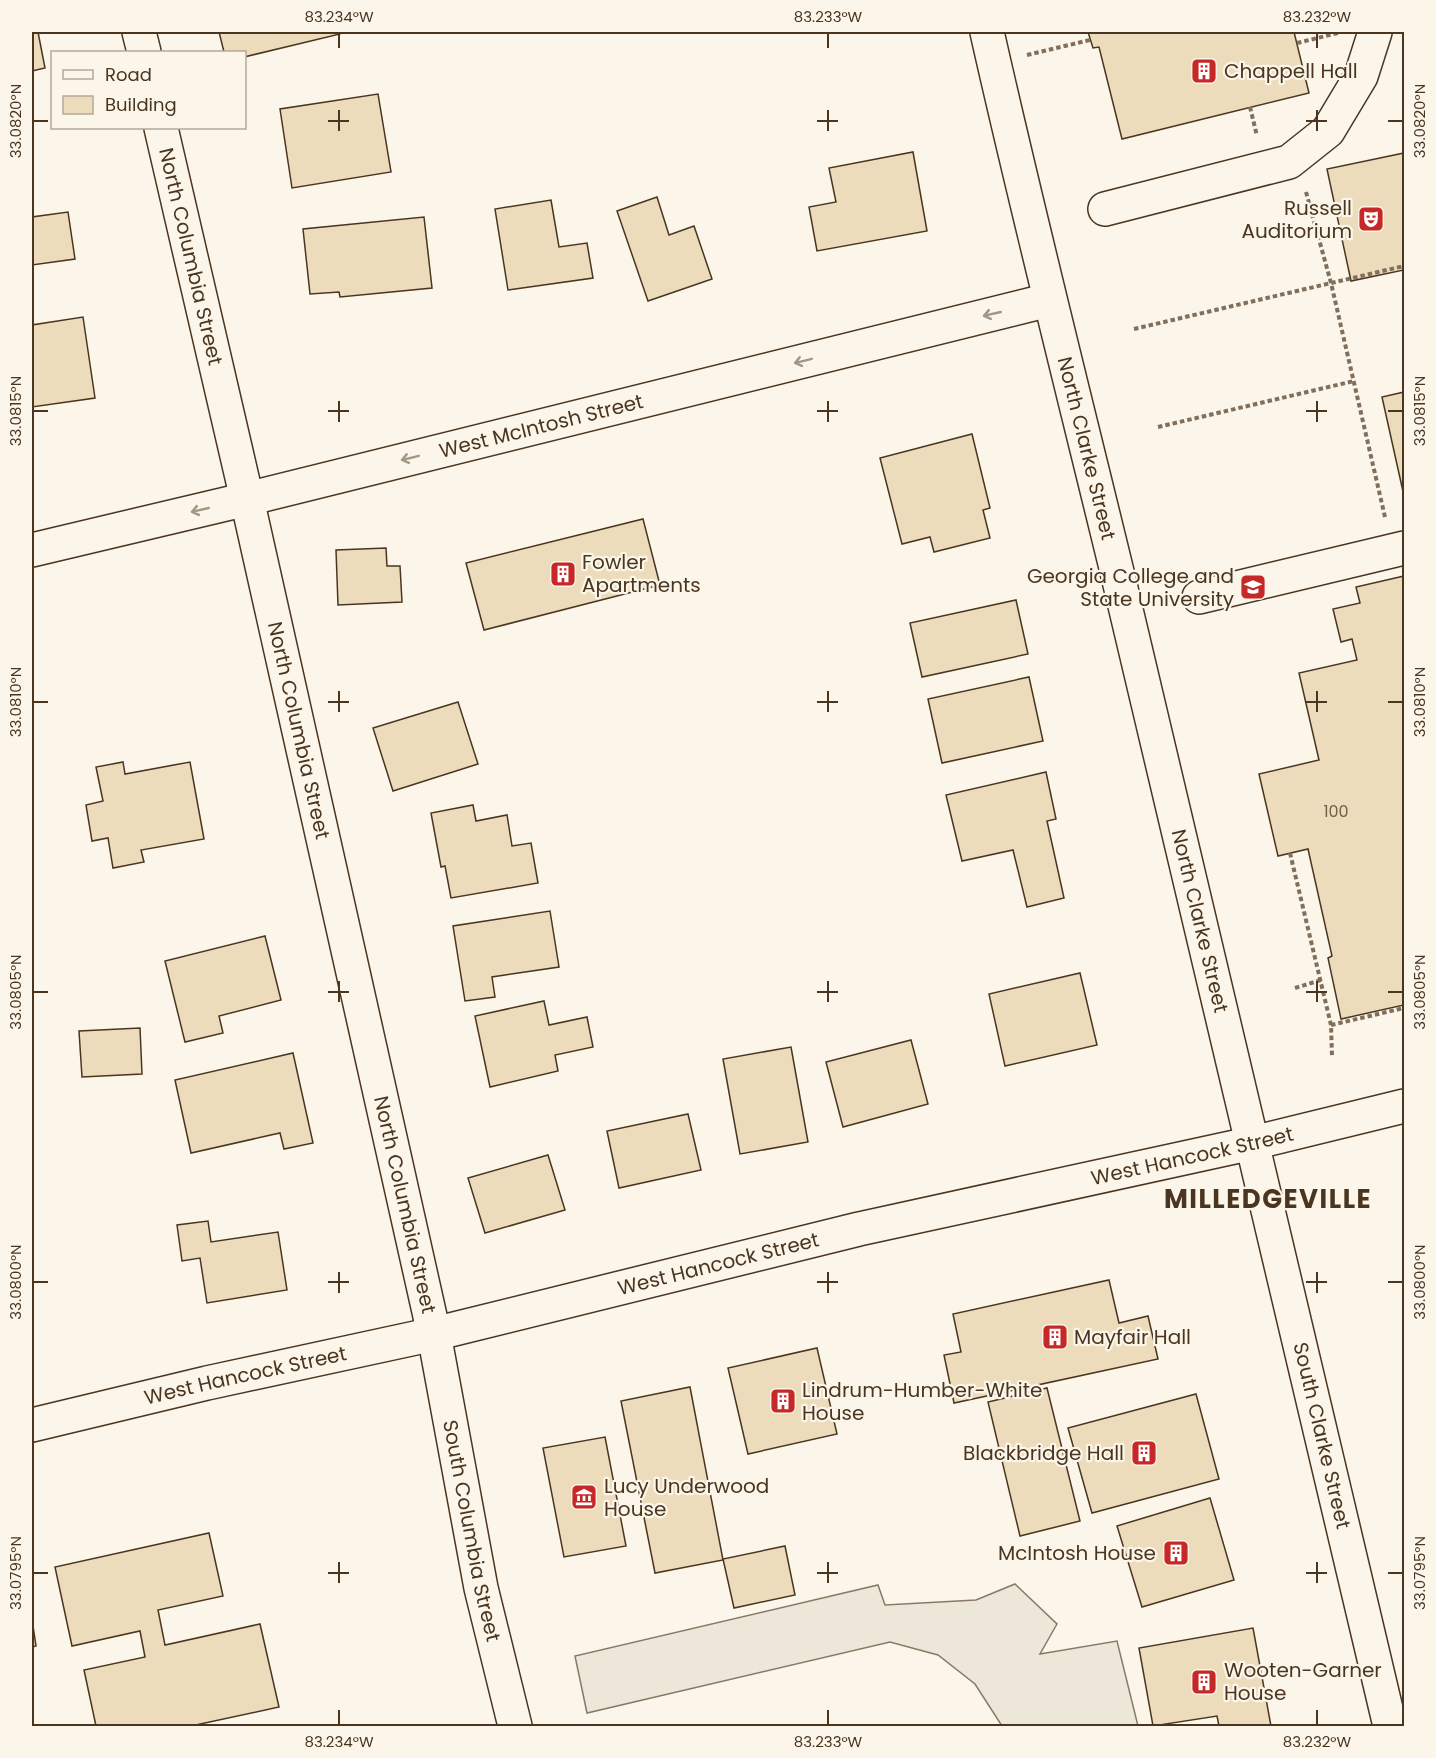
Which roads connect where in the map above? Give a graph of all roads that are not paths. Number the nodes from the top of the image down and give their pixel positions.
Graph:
1 (139, 32) edge
2 (987, 32) edge
3 (1376, 32) edge
4 (144, 51) edge
5 (161, 129) edge
6 (1105, 209) dead end
7 (1049, 300) junction
8 (247, 499) junction
9 (32, 550) edge
10 (1399, 550) edge
11 (1199, 597) dead end
12 (1404, 1106) edge
13 (1253, 1143) junction
14 (434, 1334) junction
15 (32, 1425) edge
16 (515, 1726) edge
17 (1390, 1726) edge

1 - 4 street
2 - 7 street, North Clarke Street
3 - 6 street
5 - 8 street, North Columbia Street
7 -> 8 street, West McIntosh Street
7 - 13 street, North Clarke Street
8 -> 9 street, West McIntosh Street
8 - 14 street, North Columbia Street
10 - 11 street
12 - 13 street, West Hancock Street
13 - 14 street, West Hancock Street
13 - 17 street, South Clarke Street
14 - 15 street, West Hancock Street
14 - 16 street, South Columbia Street

